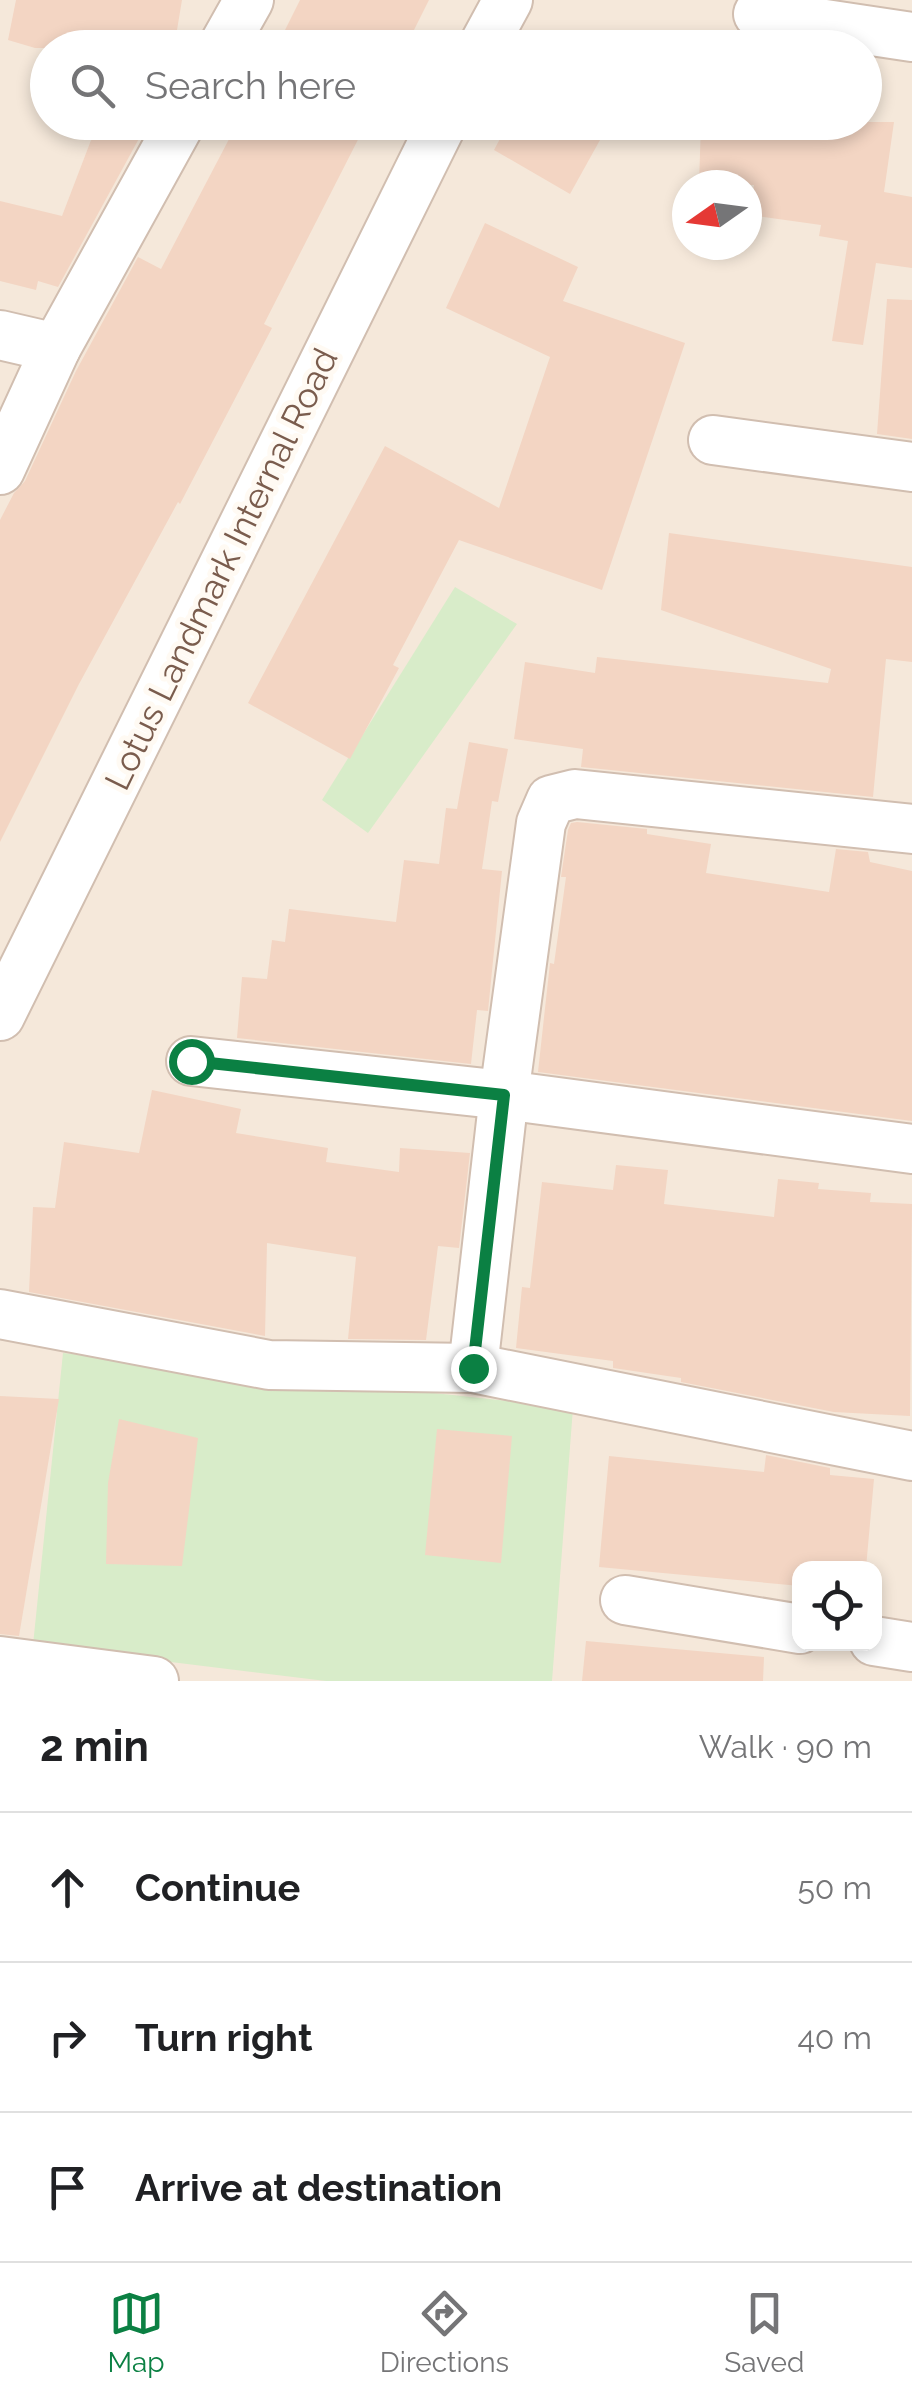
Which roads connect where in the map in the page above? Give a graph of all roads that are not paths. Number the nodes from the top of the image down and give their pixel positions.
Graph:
1 (249, 0) edge
2 (508, 0) edge
3 (758, 14) dead end
4 (232, 30) edge
5 (492, 30) edge
6 (865, 30) edge
7 (882, 33) edge
8 (912, 37) edge
9 (171, 140) edge
10 (434, 140) edge
11 (0, 335) edge
12 (56, 348) junction
13 (713, 440) dead end
14 (912, 468) edge
15 (0, 470) edge
16 (912, 829) edge
17 (0, 1016) edge
18 (191, 1061) dead end
19 (504, 1095) junction
20 (912, 1149) edge
21 (0, 1314) edge
22 (473, 1368) junction
23 (912, 1456) edge
24 (625, 1600) dead end
25 (792, 1627) edge
26 (882, 1642) edge
27 (912, 1647) edge
28 (0, 1660) edge
29 (154, 1681) edge

1 - 4 street
2 - 5 street
3 - 6 street
7 - 8 street
9 - 12 street
10 - 17 street, Lotus Landmark Internal Road
11 - 12 street
12 - 15 street
13 - 14 street
16 - 19 street
18 - 19 street
19 - 20 street
19 - 22 street
21 - 22 street
22 - 23 street
24 - 25 street
26 - 27 street
28 - 29 street

